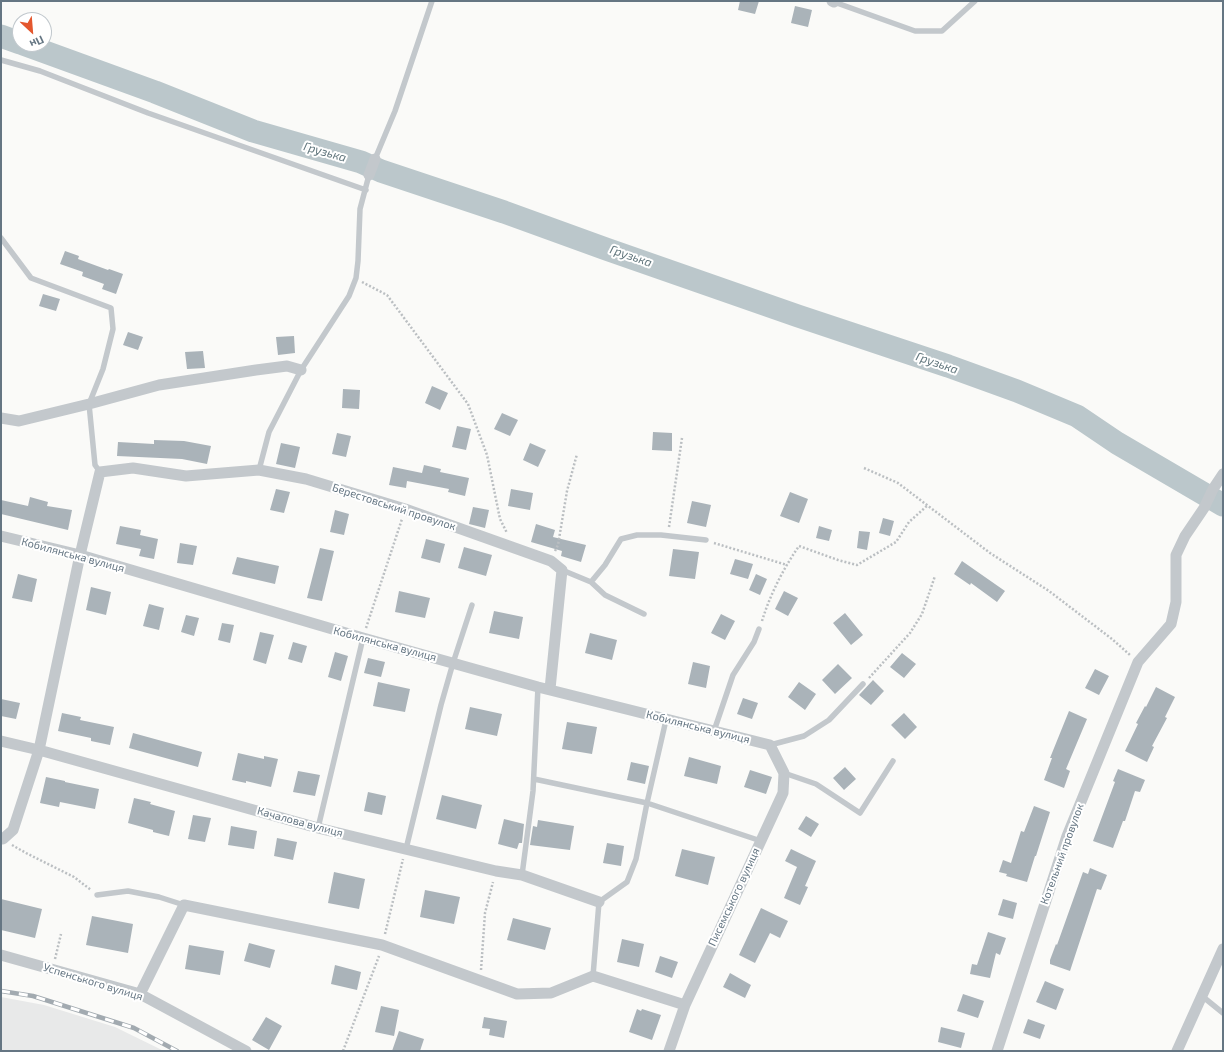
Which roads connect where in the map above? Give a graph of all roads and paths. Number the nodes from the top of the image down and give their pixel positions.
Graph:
1 (432, 1) edge
2 (833, 1) edge
3 (975, 1) edge
4 (1, 60) edge
5 (375, 159) joint
6 (369, 175) joint
7 (366, 190) junction
8 (1, 238) edge
9 (356, 278) junction
10 (301, 370) junction
11 (89, 404) junction
12 (1, 418) edge
13 (682, 438) dead end
14 (577, 454) dead end
15 (864, 468) dead end
16 (259, 470) junction
17 (100, 472) junction
18 (1223, 474) edge
19 (928, 505) junction
20 (405, 509) junction
21 (1, 536) edge
22 (668, 536) junction
23 (706, 540) joint
24 (514, 548) junction
25 (80, 555) junction
26 (551, 561) junction
27 (787, 565) junction
28 (562, 570) junction
29 (936, 576) dead end
30 (591, 582) junction
31 (472, 605) dead end
32 (644, 614) dead end
33 (760, 629) joint
34 (362, 638) junction
35 (453, 662) junction
36 (1138, 662) junction
37 (863, 684) joint
38 (538, 687) junction
39 (550, 689) junction
40 (666, 720) junction
41 (714, 732) junction
42 (1, 741) edge
43 (770, 745) junction
44 (39, 750) junction
45 (893, 761) dead end
46 (784, 773) junction
47 (534, 779) junction
48 (647, 803) junction
49 (318, 828) junction
50 (2, 839) edge
51 (761, 841) junction
52 (406, 849) junction
53 (496, 871) junction
54 (522, 875) junction
55 (97, 895) joint
56 (599, 902) junction
57 (184, 905) junction
58 (61, 934) dead end
59 (1223, 949) edge
60 (1, 955) edge
61 (53, 969) junction
62 (593, 976) junction
63 (480, 980) junction
64 (140, 994) junction
65 (1202, 996) junction
66 (685, 1005) junction
67 (1223, 1013) edge
68 (246, 1051) edge
69 (669, 1051) edge
70 (997, 1051) edge
71 (1177, 1051) edge

1 - 5 lane
2 - 3 lane
4 - 7 lane
5 - 6 street
6 - 7 lane
7 - 9 lane
8 - 11 lane
9 - 10 lane
9 - 24 path
10 - 11 street
10 - 16 lane
11 - 12 street
11 - 17 lane
13 - 22 path
14 - 26 path
15 - 19 path
16 - 17 street, Берестовський провулок
16 - 20 street, Берестовський провулок
17 - 25 street
18 - 36 street, Котельний провулок
19 - 27 path
19 - 36 path
20 - 24 street, Берестовський провулок
20 - 34 path
21 - 25 street, Кобилянська вулиця
22 - 23 lane
22 - 30 lane
23 - 27 path
24 - 26 street, Берестовський провулок
25 - 34 street, Кобилянська вулиця
25 - 44 street
26 - 28 street, Берестовський провулок
27 - 33 path
28 - 30 lane
28 - 39 street
29 - 37 path
30 - 32 lane
31 - 35 lane
33 - 41 lane
34 - 35 street, Кобилянська вулиця
34 - 49 lane
35 - 38 street, Кобилянська вулиця
35 - 52 lane
36 - 70 street, Котельний провулок
37 - 43 lane
38 - 39 street, Кобилянська вулиця
38 - 47 lane
39 - 40 street, Кобилянська вулиця
40 - 41 street, Кобилянська вулиця
40 - 48 lane
41 - 43 street, Кобилянська вулиця
42 - 44 street, Качалова вулиця
43 - 46 street, Писемського вулиця
44 - 49 street, Качалова вулиця
44 - 50 street
45 - 46 lane
46 - 51 street, Писемського вулиця
47 - 48 lane
47 - 54 lane
48 - 51 lane
48 - 56 lane
49 - 52 street, Качалова вулиця
50 - 55 path
51 - 66 street, Писемського вулиця
52 - 53 street, Качалова вулиця
53 - 54 street, Качалова вулиця
53 - 63 path
54 - 56 street, Качалова вулиця
55 - 57 lane
56 - 62 lane
57 - 63 street
57 - 64 street
58 - 61 path
59 - 65 street
60 - 61 street, Успенського вулиця
61 - 64 street, Успенського вулиця
62 - 63 street
62 - 66 street
64 - 68 street, Успенського вулиця
65 - 67 lane
65 - 71 street
66 - 69 street, Писемського вулиця

